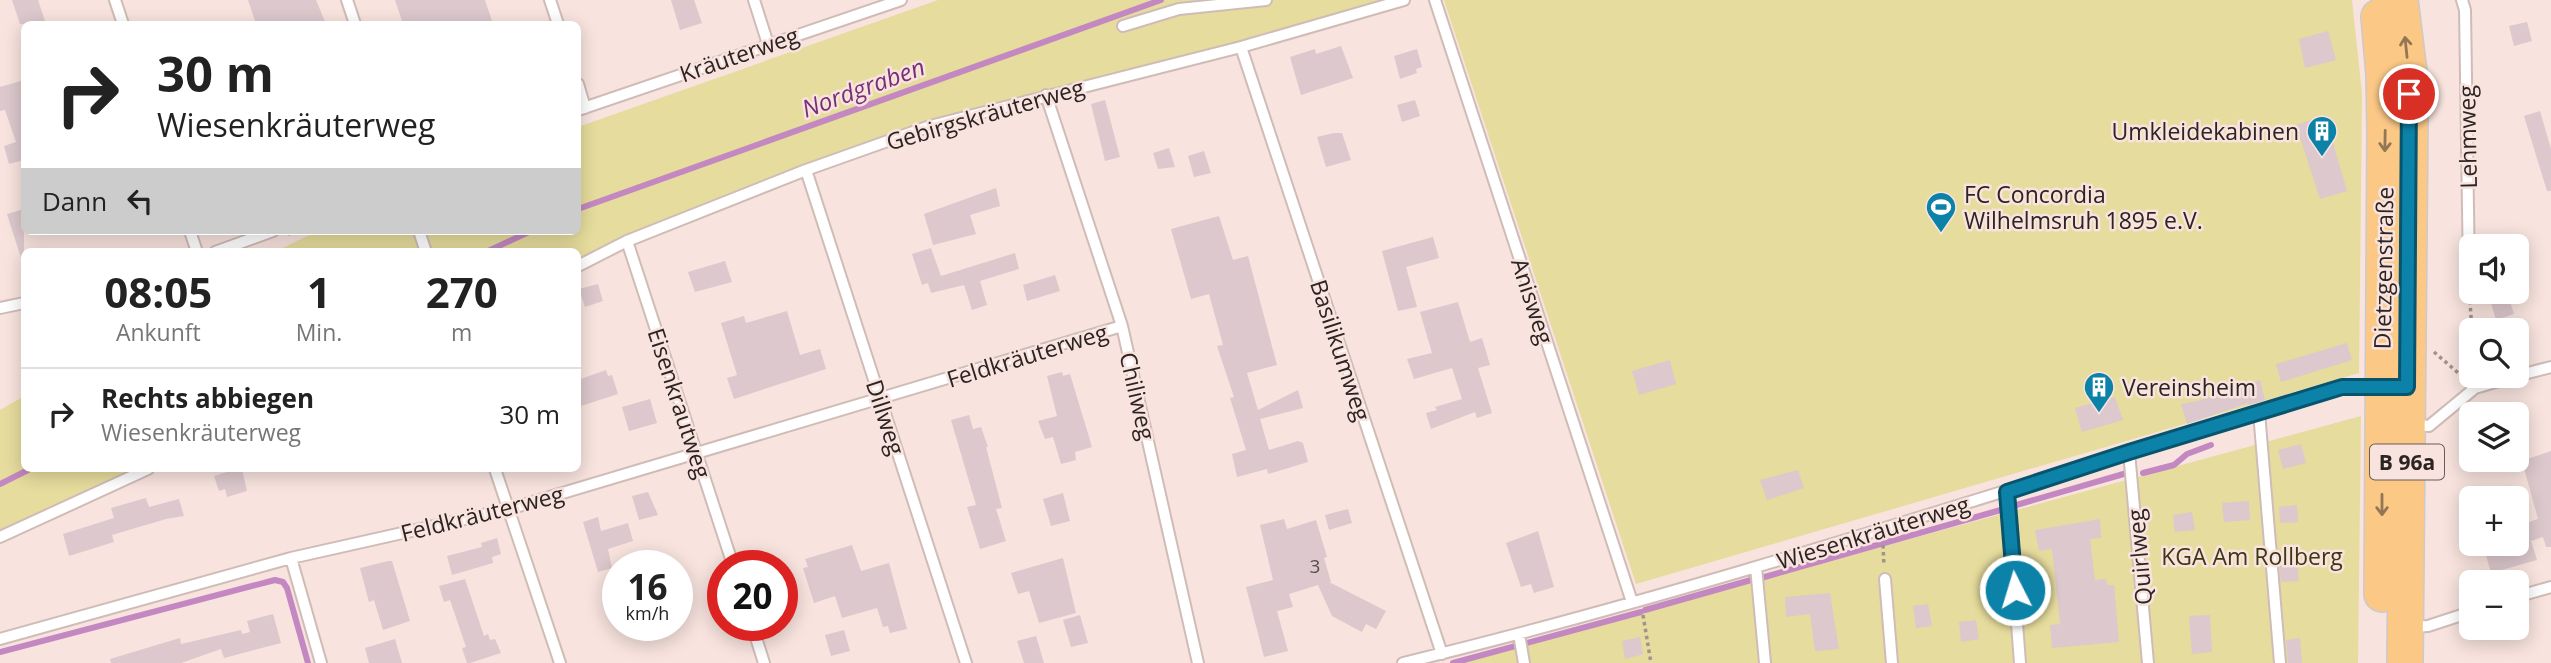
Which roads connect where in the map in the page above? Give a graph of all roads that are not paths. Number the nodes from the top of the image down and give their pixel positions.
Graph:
1 (115, 0) edge
2 (347, 0) edge
3 (550, 0) edge
4 (754, 0) edge
5 (901, 0) edge
6 (1266, 0) edge
7 (1404, 0) edge
8 (1435, 0) edge
9 (2376, 0) edge
10 (2400, 0) edge
11 (2462, 0) edge
12 (1376, 4) edge
13 (122, 21) edge
14 (354, 21) edge
15 (557, 21) edge
16 (1123, 26) dead end
17 (768, 44) junction
18 (1241, 47) junction
19 (1046, 95) junction
20 (581, 109) edge
21 (806, 170) junction
22 (2468, 234) edge
23 (261, 235) edge
24 (627, 241) junction
25 (226, 248) edge
26 (581, 264) edge
27 (0, 294) edge
28 (21, 304) edge
29 (2, 308) edge
30 (1122, 326) junction
31 (2551, 367) edge
32 (2529, 373) edge
33 (2394, 388) junction
34 (2475, 388) edge
35 (880, 400) junction
36 (2259, 412) junction
37 (2407, 425) junction
38 (2129, 452) junction
39 (697, 454) junction
40 (141, 472) edge
41 (496, 472) edge
42 (2007, 492) junction
43 (509, 509) junction
44 (0, 537) edge
45 (728, 550) edge
46 (291, 558) junction
47 (1756, 567) junction
48 (1885, 579) road end
49 (2551, 587) edge
50 (2529, 593) edge
51 (1632, 602) junction
52 (2459, 616) edge
53 (2405, 628) junction
54 (1519, 634) junction
55 (0, 639) edge
56 (757, 641) edge
57 (1442, 654) junction
58 (1523, 659) edge
59 (321, 663) edge
60 (560, 663) edge
61 (764, 663) edge
62 (967, 663) edge
63 (1198, 663) edge
64 (1403, 663) edge
65 (1765, 663) edge
66 (1892, 663) edge
67 (2020, 663) edge
68 (2148, 663) edge
69 (2280, 663) edge
70 (2381, 663) edge
71 (2405, 663) edge

1 - 13 lane
2 - 14 lane
3 - 15 lane
4 - 17 lane
5 - 17 lane, Kräuterweg
6 - 16 lane
7 - 12 lane, Gebirgskräuterweg
8 - 51 lane, Anisweg
9 -> 33 main road, Dietzgenstraße / B 96a
33 -> 10 main road, Dietzgenstraße / B 96a
11 - 22 lane, Lehmweg
12 - 18 lane, Gebirgskräuterweg
17 - 20 lane, Kräuterweg
18 - 19 lane, Gebirgskräuterweg
18 - 57 lane, Basilikumweg
19 - 21 lane, Gebirgskräuterweg
19 - 30 lane, Chiliweg
21 - 24 lane, Gebirgskräuterweg
21 - 35 lane, Dillweg
23 - 25 lane
24 - 26 lane, Gebirgskräuterweg
24 - 39 lane, Eisenkrautweg
27 - 29 lane
28 - 29 lane
30 - 35 lane, Feldkräuterweg
30 - 63 lane, Chiliweg
31 - 32 lane
33 - 36 lane, Wiesenkräuterweg
33 - 37 main road, Dietzgenstraße / B 96a
33 -> 70 main road, Dietzgenstraße / B 96a
34 - 37 lane
35 - 39 lane, Feldkräuterweg
35 - 62 lane, Dillweg
36 - 38 lane, Wiesenkräuterweg
36 - 69 lane
37 - 53 main road, Dietzgenstraße / B 96a
38 - 42 lane, Wiesenkräuterweg
38 - 68 lane, Quirlweg
39 - 43 lane, Feldkräuterweg
39 - 45 lane, Eisenkrautweg
40 - 44 lane
41 - 43 lane
42 - 47 lane, Wiesenkräuterweg
42 - 67 lane
43 - 46 lane, Feldkräuterweg
43 - 60 lane
46 - 55 lane, Feldkräuterweg
46 - 59 lane
47 - 51 lane, Wiesenkräuterweg
47 - 65 lane
48 - 66 lane
49 - 50 lane
51 - 54 lane, Wiesenkräuterweg
52 - 53 lane
53 - 71 main road, Dietzgenstraße / B 96a
54 - 57 lane, Wiesenkräuterweg
54 - 58 lane
56 - 61 lane
57 - 64 lane, Wiesenkräuterweg

